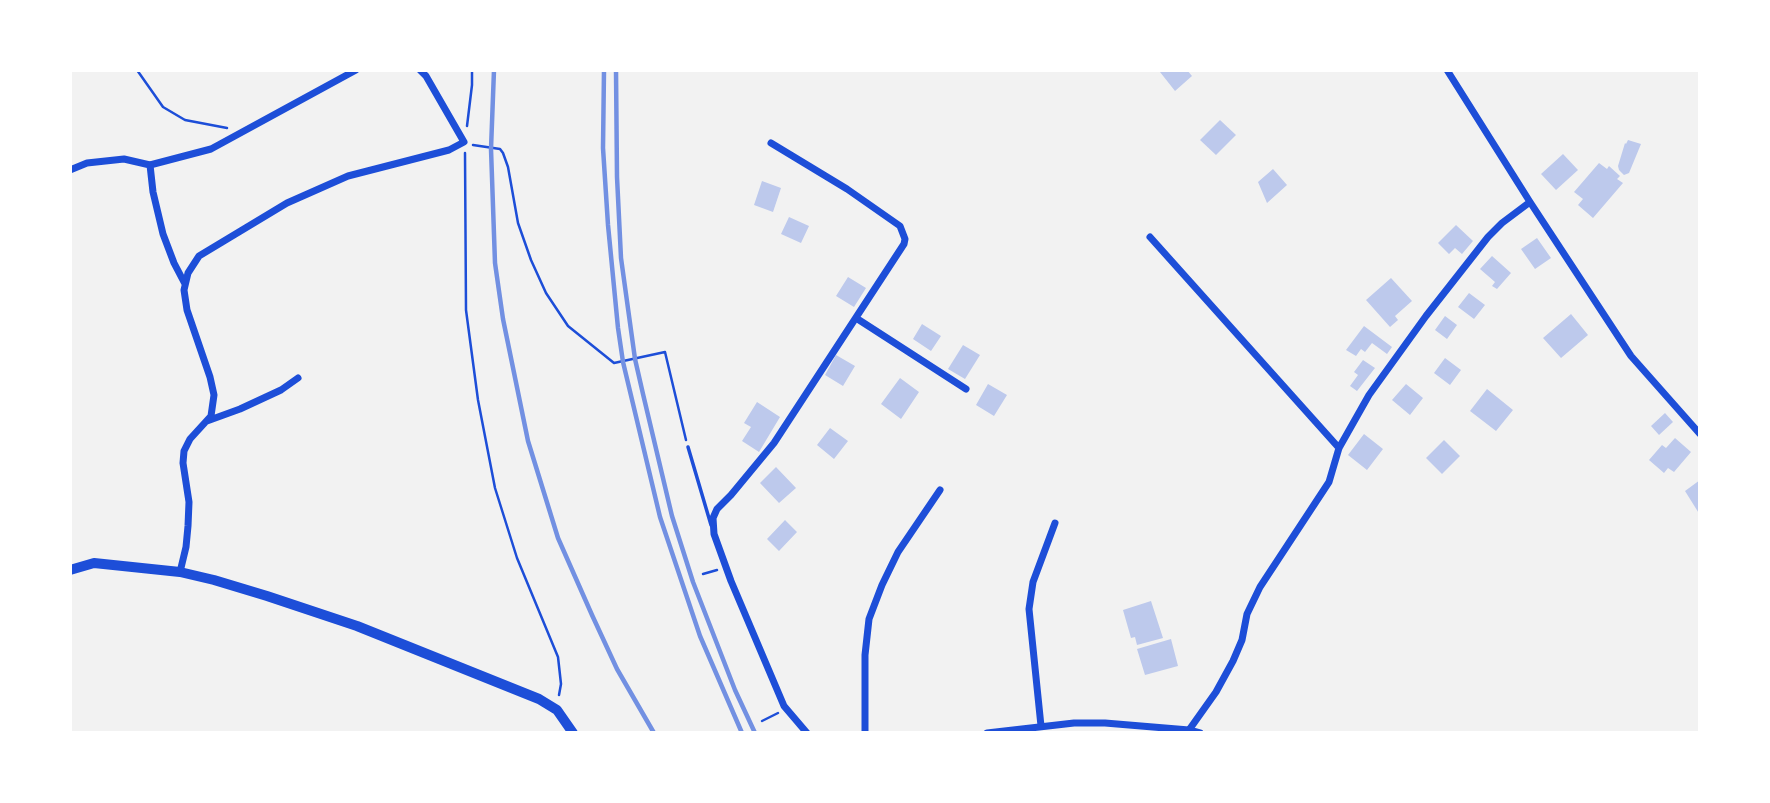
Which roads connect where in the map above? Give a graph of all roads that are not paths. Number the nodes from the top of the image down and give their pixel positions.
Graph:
1 (356, 70) edge
2 (420, 70) edge
3 (1447, 70) edge
4 (771, 143) dead end
5 (150, 165) junction
6 (70, 170) edge
7 (1530, 202) junction
8 (1150, 237) dead end
9 (185, 284) junction
10 (856, 318) junction
11 (298, 378) dead end
12 (966, 389) dead end
13 (207, 421) junction
14 (1700, 434) edge
15 (688, 447) road end
16 (1339, 448) junction
17 (940, 490) dead end
18 (1055, 523) dead end
19 (714, 534) junction
20 (73, 566) edge
21 (180, 572) junction
22 (1041, 726) junction
23 (1189, 730) junction
24 (573, 733) edge
25 (807, 733) edge
26 (865, 733) edge
27 (987, 733) edge
28 (1200, 733) edge

1 - 5 street
2 - 9 street
3 - 7 street
4 - 10 street
5 - 6 street
5 - 9 street
7 - 14 street
7 - 16 street
8 - 16 street
9 - 13 street
10 - 12 street
10 - 19 street
11 - 13 street
13 - 21 street
15 - 19 lane
16 - 23 street
17 - 26 street
18 - 22 street
19 - 25 street
20 - 21 street
21 - 24 street
22 - 23 street
22 - 27 street
23 - 28 street

